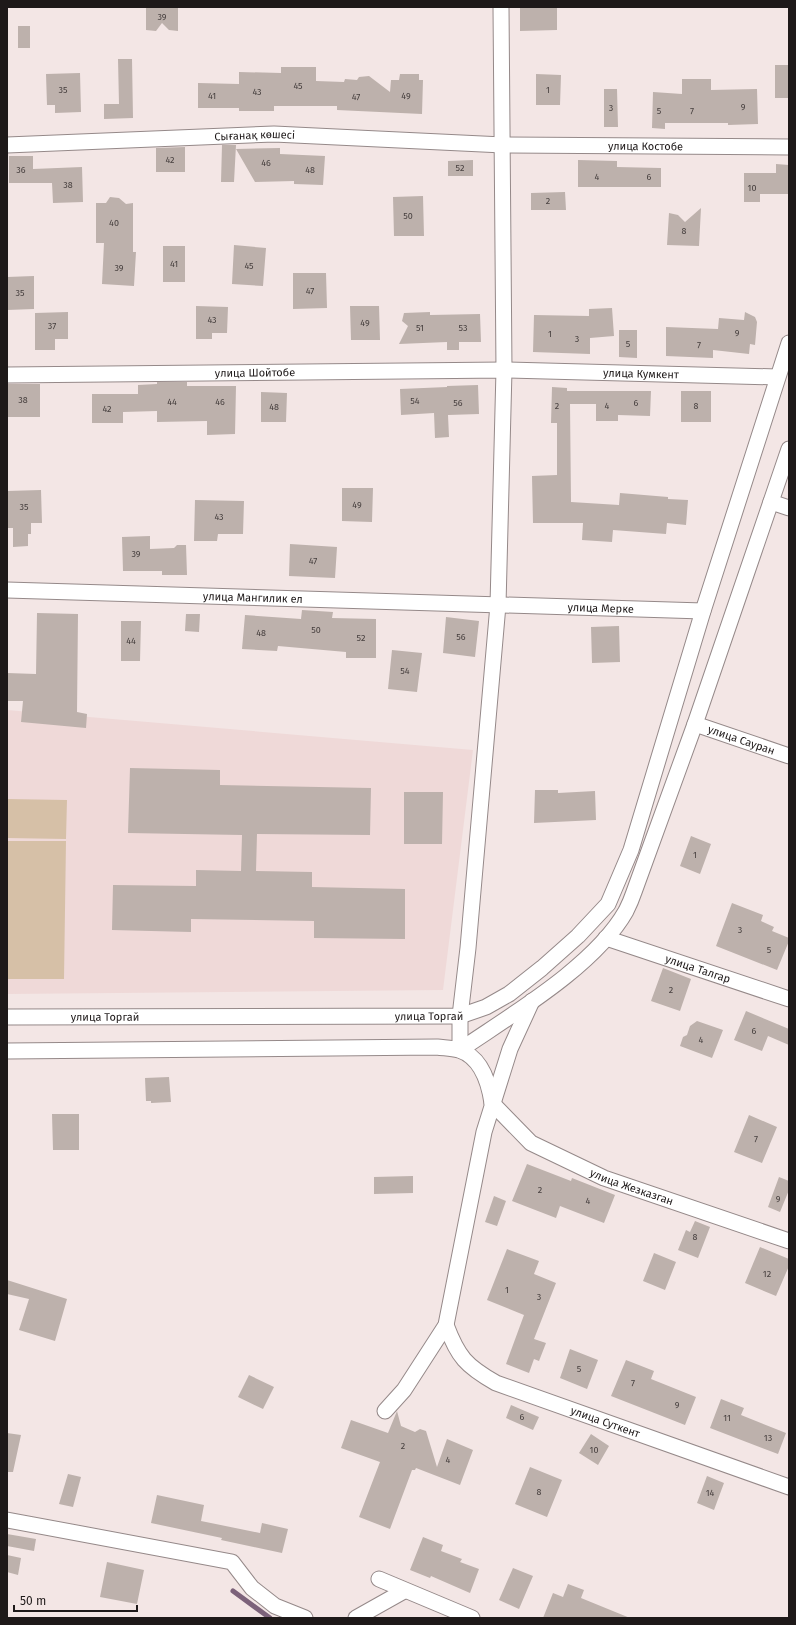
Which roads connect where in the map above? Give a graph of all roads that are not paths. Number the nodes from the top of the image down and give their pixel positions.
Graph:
1 (501, 7) edge
2 (7, 145) edge
3 (503, 145) junction
4 (789, 147) edge
5 (789, 342) edge
6 (504, 370) junction
7 (7, 375) edge
8 (777, 377) junction
9 (789, 449) edge
10 (771, 502) junction
11 (789, 508) edge
12 (7, 590) edge
13 (498, 605) junction
14 (703, 611) junction
15 (695, 724) junction
16 (789, 756) edge
17 (606, 938) junction
18 (789, 999) edge
19 (532, 1000) junction
20 (460, 1016) junction
21 (7, 1017) edge
22 (460, 1050) junction
23 (7, 1051) edge
24 (492, 1103) junction
25 (789, 1241) edge
26 (446, 1325) junction
27 (385, 1411) dead end
28 (789, 1487) edge
29 (7, 1520) edge
30 (379, 1579) dead end
31 (404, 1590) junction
32 (305, 1618) edge
33 (356, 1618) edge
34 (472, 1618) edge

1 - 3 street
2 - 3 street, Сығанақ көшесі
3 - 4 street, улица Костобе
3 - 6 street
5 - 8 street
6 - 7 street, улица Шойтобе
6 - 8 street, улица Кумкент
6 - 13 street
8 - 14 street
9 - 10 street
10 - 11 street
10 - 15 street
12 - 13 street, улица Мангилик ел
13 - 14 street, улица Мерке
13 - 20 street
14 - 20 street
15 - 16 street, улица Сауран
15 - 17 street
17 - 18 street, улица Талгар
17 - 19 street
19 - 22 street
19 - 24 street
20 - 21 street, улица Торгай
20 - 22 street, улица Торгай
22 - 23 street
22 - 24 street
24 - 25 street, улица Жезказган
24 - 26 street
26 - 27 street
26 - 28 street, улица Суткент
29 - 32 street
30 - 31 street
31 - 33 street
31 - 34 street

